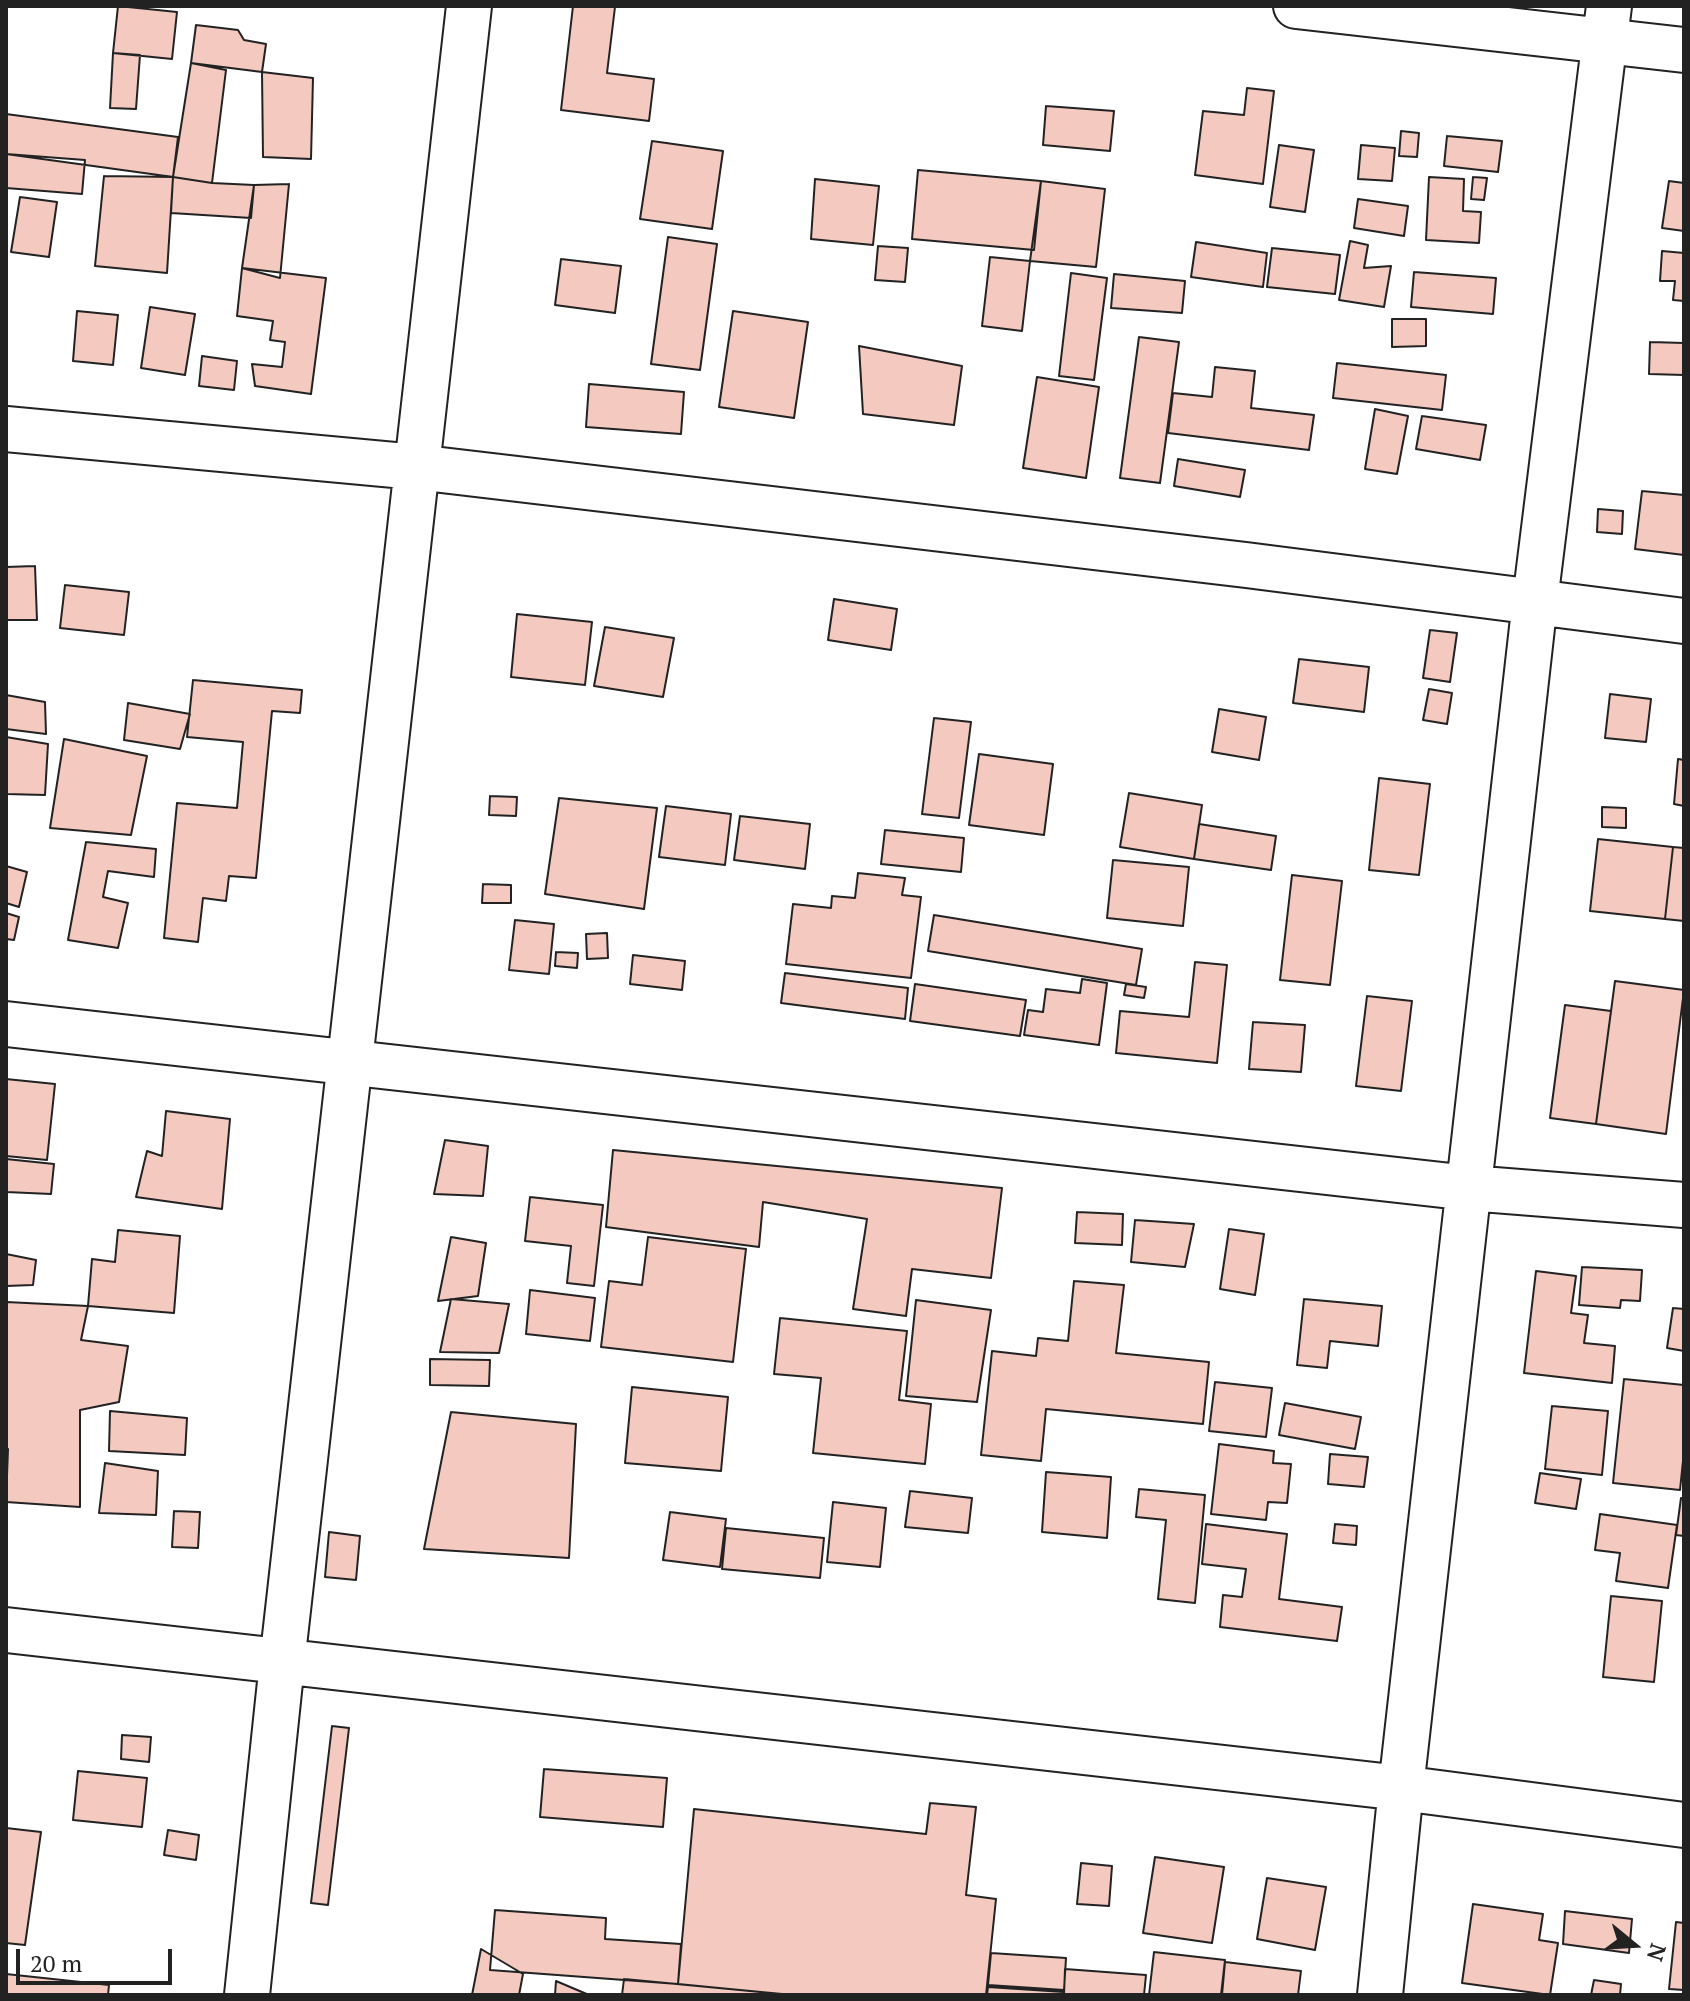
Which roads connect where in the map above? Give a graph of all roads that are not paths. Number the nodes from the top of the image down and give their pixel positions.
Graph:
1 (469, 6) edge
2 (1296, 6) edge
3 (1607, 23) edge
4 (1684, 50) edge
5 (6, 429) edge
6 (416, 467) junction
7 (1535, 601) junction
8 (1684, 621) edge
9 (6, 1024) edge
10 (349, 1062) junction
11 (1469, 1188) junction
12 (1684, 1205) edge
13 (6, 1630) edge
14 (282, 1663) junction
15 (1401, 1788) junction
16 (1684, 1825) edge
17 (247, 1995) edge
18 (1380, 1995) edge

1 - 6 street
2 - 3 street
3 - 4 street
3 - 7 street
5 - 6 street
6 - 7 street
6 - 10 street
7 - 8 street
7 - 11 street
9 - 10 street
10 - 11 street
10 - 14 street
11 - 12 street
11 - 15 street
13 - 14 street
14 - 15 street
14 - 17 street
15 - 16 street
15 - 18 street

